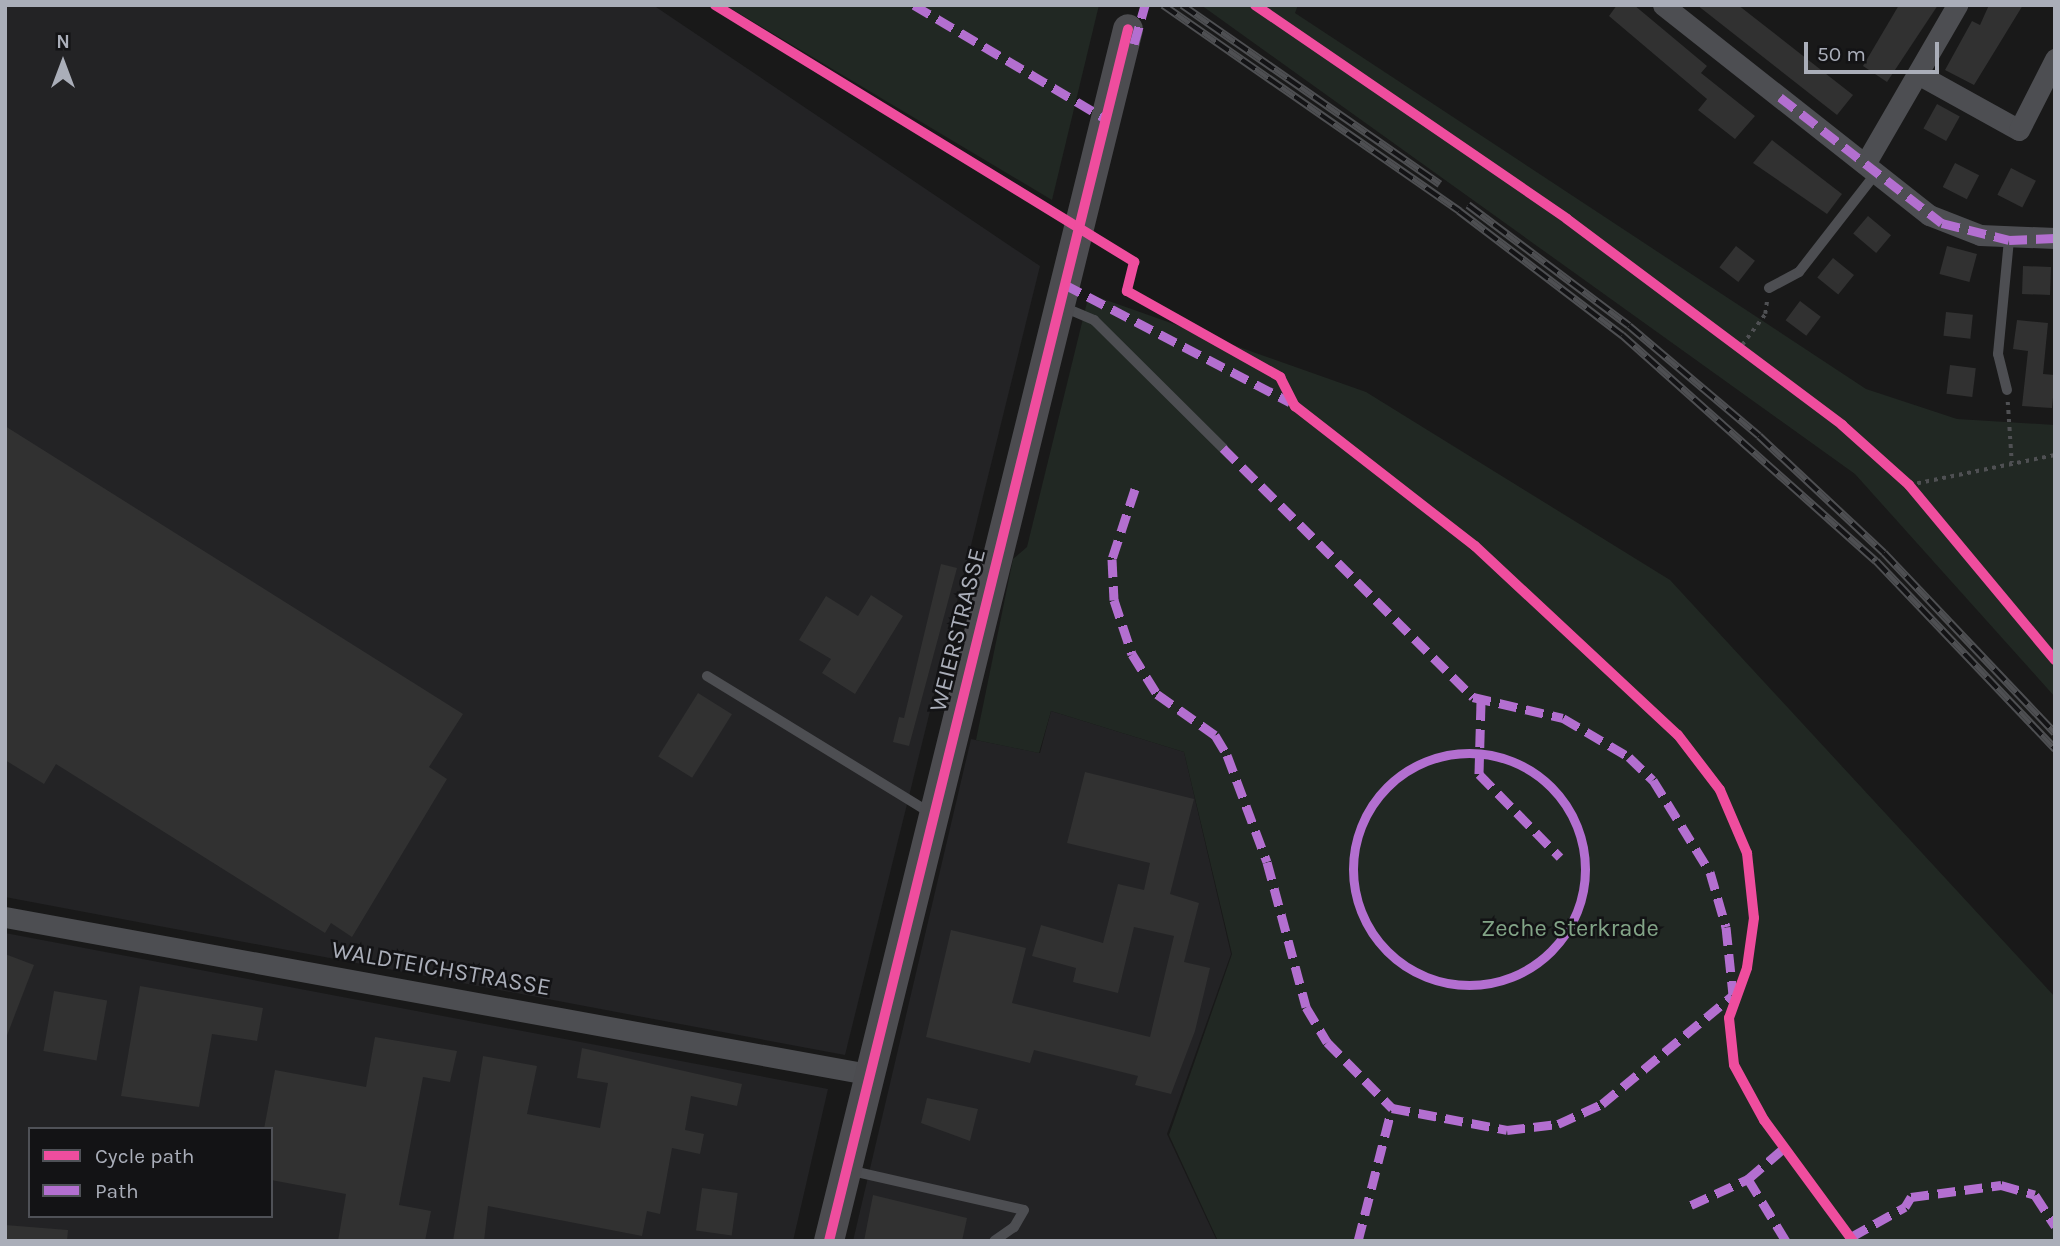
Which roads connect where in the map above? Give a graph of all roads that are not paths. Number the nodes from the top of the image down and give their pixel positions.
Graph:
1 (1663, 5) edge
2 (1957, 5) edge
3 (1128, 29) dead end
4 (2055, 59) edge
5 (1918, 74) junction
6 (1870, 169) junction
7 (2055, 239) edge
8 (2009, 240) junction
9 (1769, 288) road end
10 (1058, 305) junction
11 (2007, 390) road end
12 (1223, 448) dead end
13 (707, 676) dead end
14 (934, 815) junction
15 (5, 917) edge
16 (867, 1074) junction
17 (844, 1169) junction
18 (829, 1241) edge
19 (995, 1241) edge

1 - 6 street
2 - 5 street
3 - 10 main road, WEIERSTRASSE
4 - 5 street
5 - 6 street
6 - 8 street
6 - 9 lane
7 - 8 street
8 - 11 lane
10 - 12 lane
10 - 14 main road, WEIERSTRASSE
13 - 14 lane
14 - 16 main road, WEIERSTRASSE
15 - 16 street, WALDTEICHSTRASSE
16 - 17 main road, WEIERSTRASSE
17 - 18 main road, WEIERSTRASSE
17 - 19 lane

